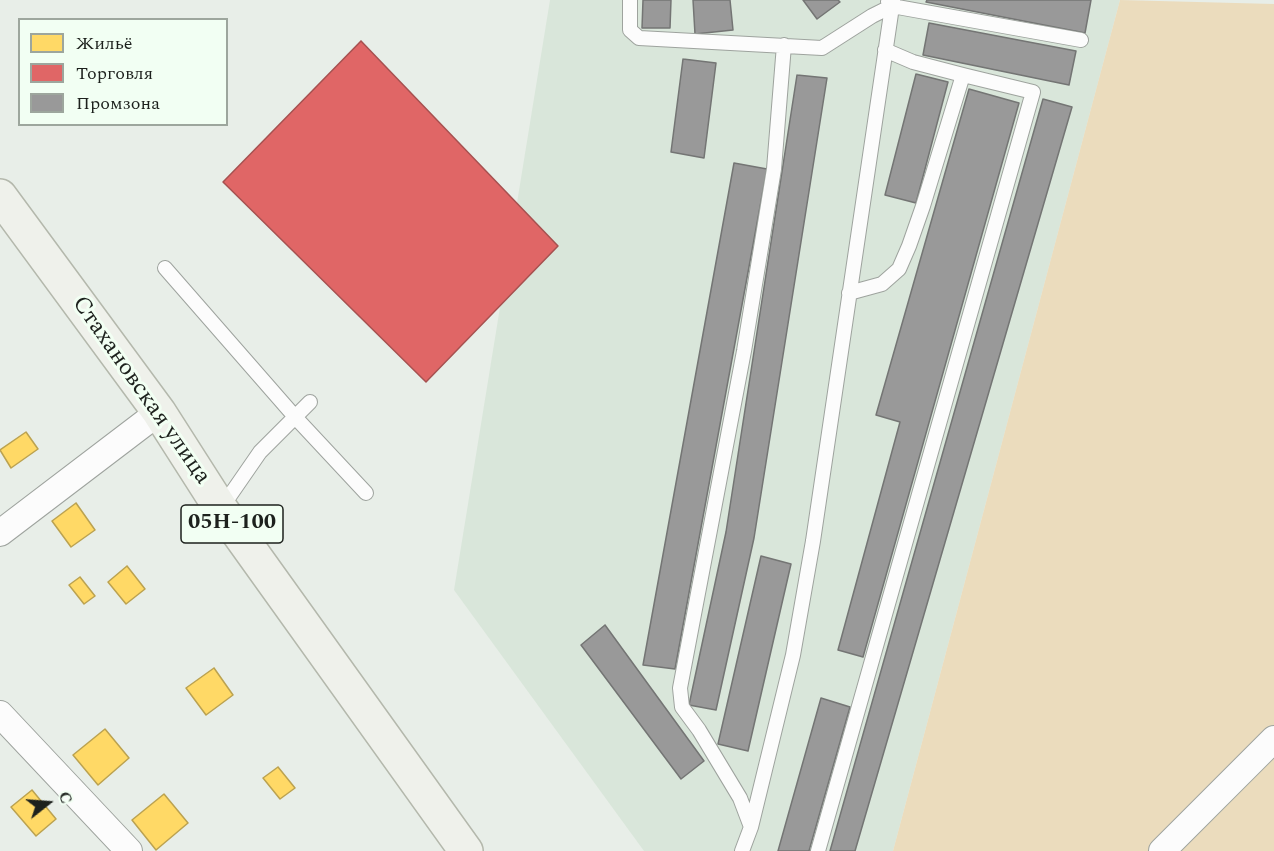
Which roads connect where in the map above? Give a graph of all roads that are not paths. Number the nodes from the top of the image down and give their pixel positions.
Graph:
1 (630, 0) edge
2 (890, 2) edge
3 (1081, 40) dead end
4 (784, 45) junction
5 (885, 50) junction
6 (963, 75) junction
7 (0, 196) edge
8 (165, 268) dead end
9 (849, 293) junction
10 (310, 402) dead end
11 (159, 412) junction
12 (296, 418) junction
13 (366, 493) dead end
14 (221, 509) junction
15 (0, 534) edge
16 (0, 714) edge
17 (1274, 740) edge
18 (752, 827) junction
19 (129, 851) edge
20 (466, 851) edge
21 (742, 851) edge
22 (818, 851) edge
23 (1162, 851) edge

1 - 4 lane
2 - 3 lane
2 - 4 lane
2 - 5 lane
4 - 18 lane
5 - 6 lane
5 - 9 lane
6 - 9 lane
6 - 22 lane
7 - 11 main road, Стахановская улица / 05Н-100
8 - 12 lane
9 - 18 lane
10 - 12 lane
11 - 14 main road, Стахановская улица / 05Н-100
11 - 15 street
12 - 13 lane
12 - 14 lane
14 - 20 main road, Стахановская улица / 05Н-100
16 - 19 street
17 - 23 street
18 - 21 lane

